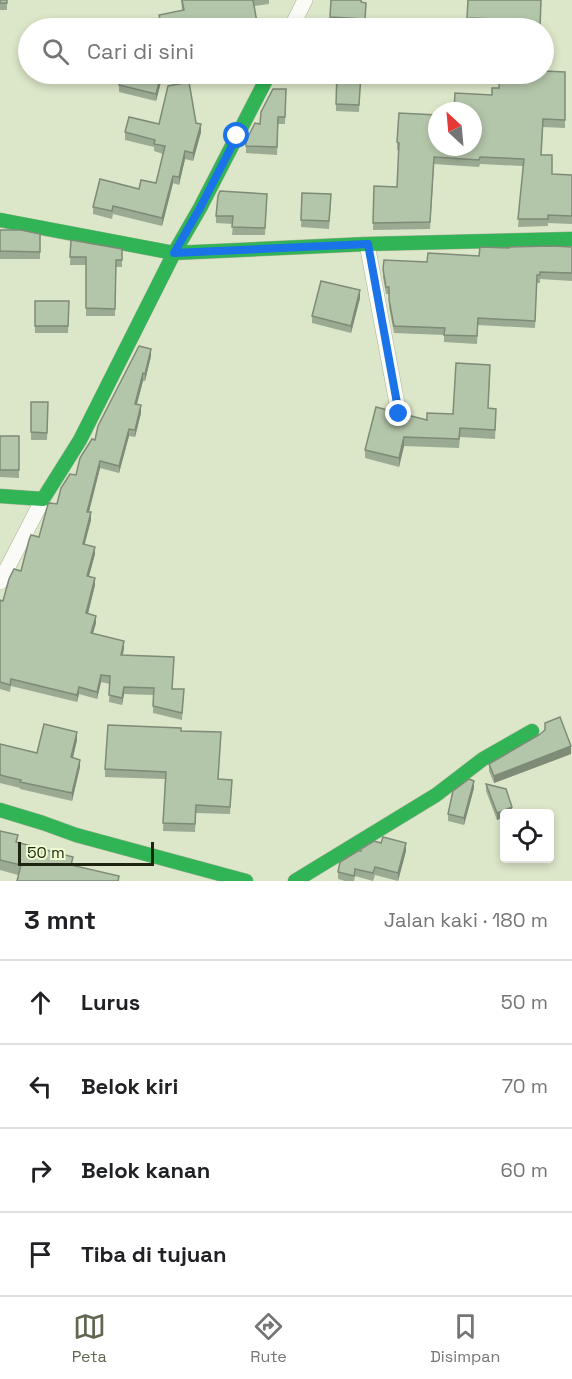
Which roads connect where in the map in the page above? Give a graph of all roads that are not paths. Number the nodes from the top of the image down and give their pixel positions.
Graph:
1 (305, 0) edge
2 (296, 18) edge
3 (264, 84) edge
4 (0, 220) edge
5 (572, 239) edge
6 (368, 244) junction
7 (174, 253) junction
8 (399, 414) edge
9 (0, 496) edge
10 (43, 499) junction
11 (0, 582) edge
12 (532, 731) dead end
13 (0, 810) edge
14 (246, 881) edge
15 (295, 881) edge

1 - 2 street
3 - 7 street
4 - 7 street
5 - 6 street
6 - 7 street
6 - 8 street
7 - 10 street
9 - 10 street
10 - 11 street
12 - 15 street
13 - 14 street

